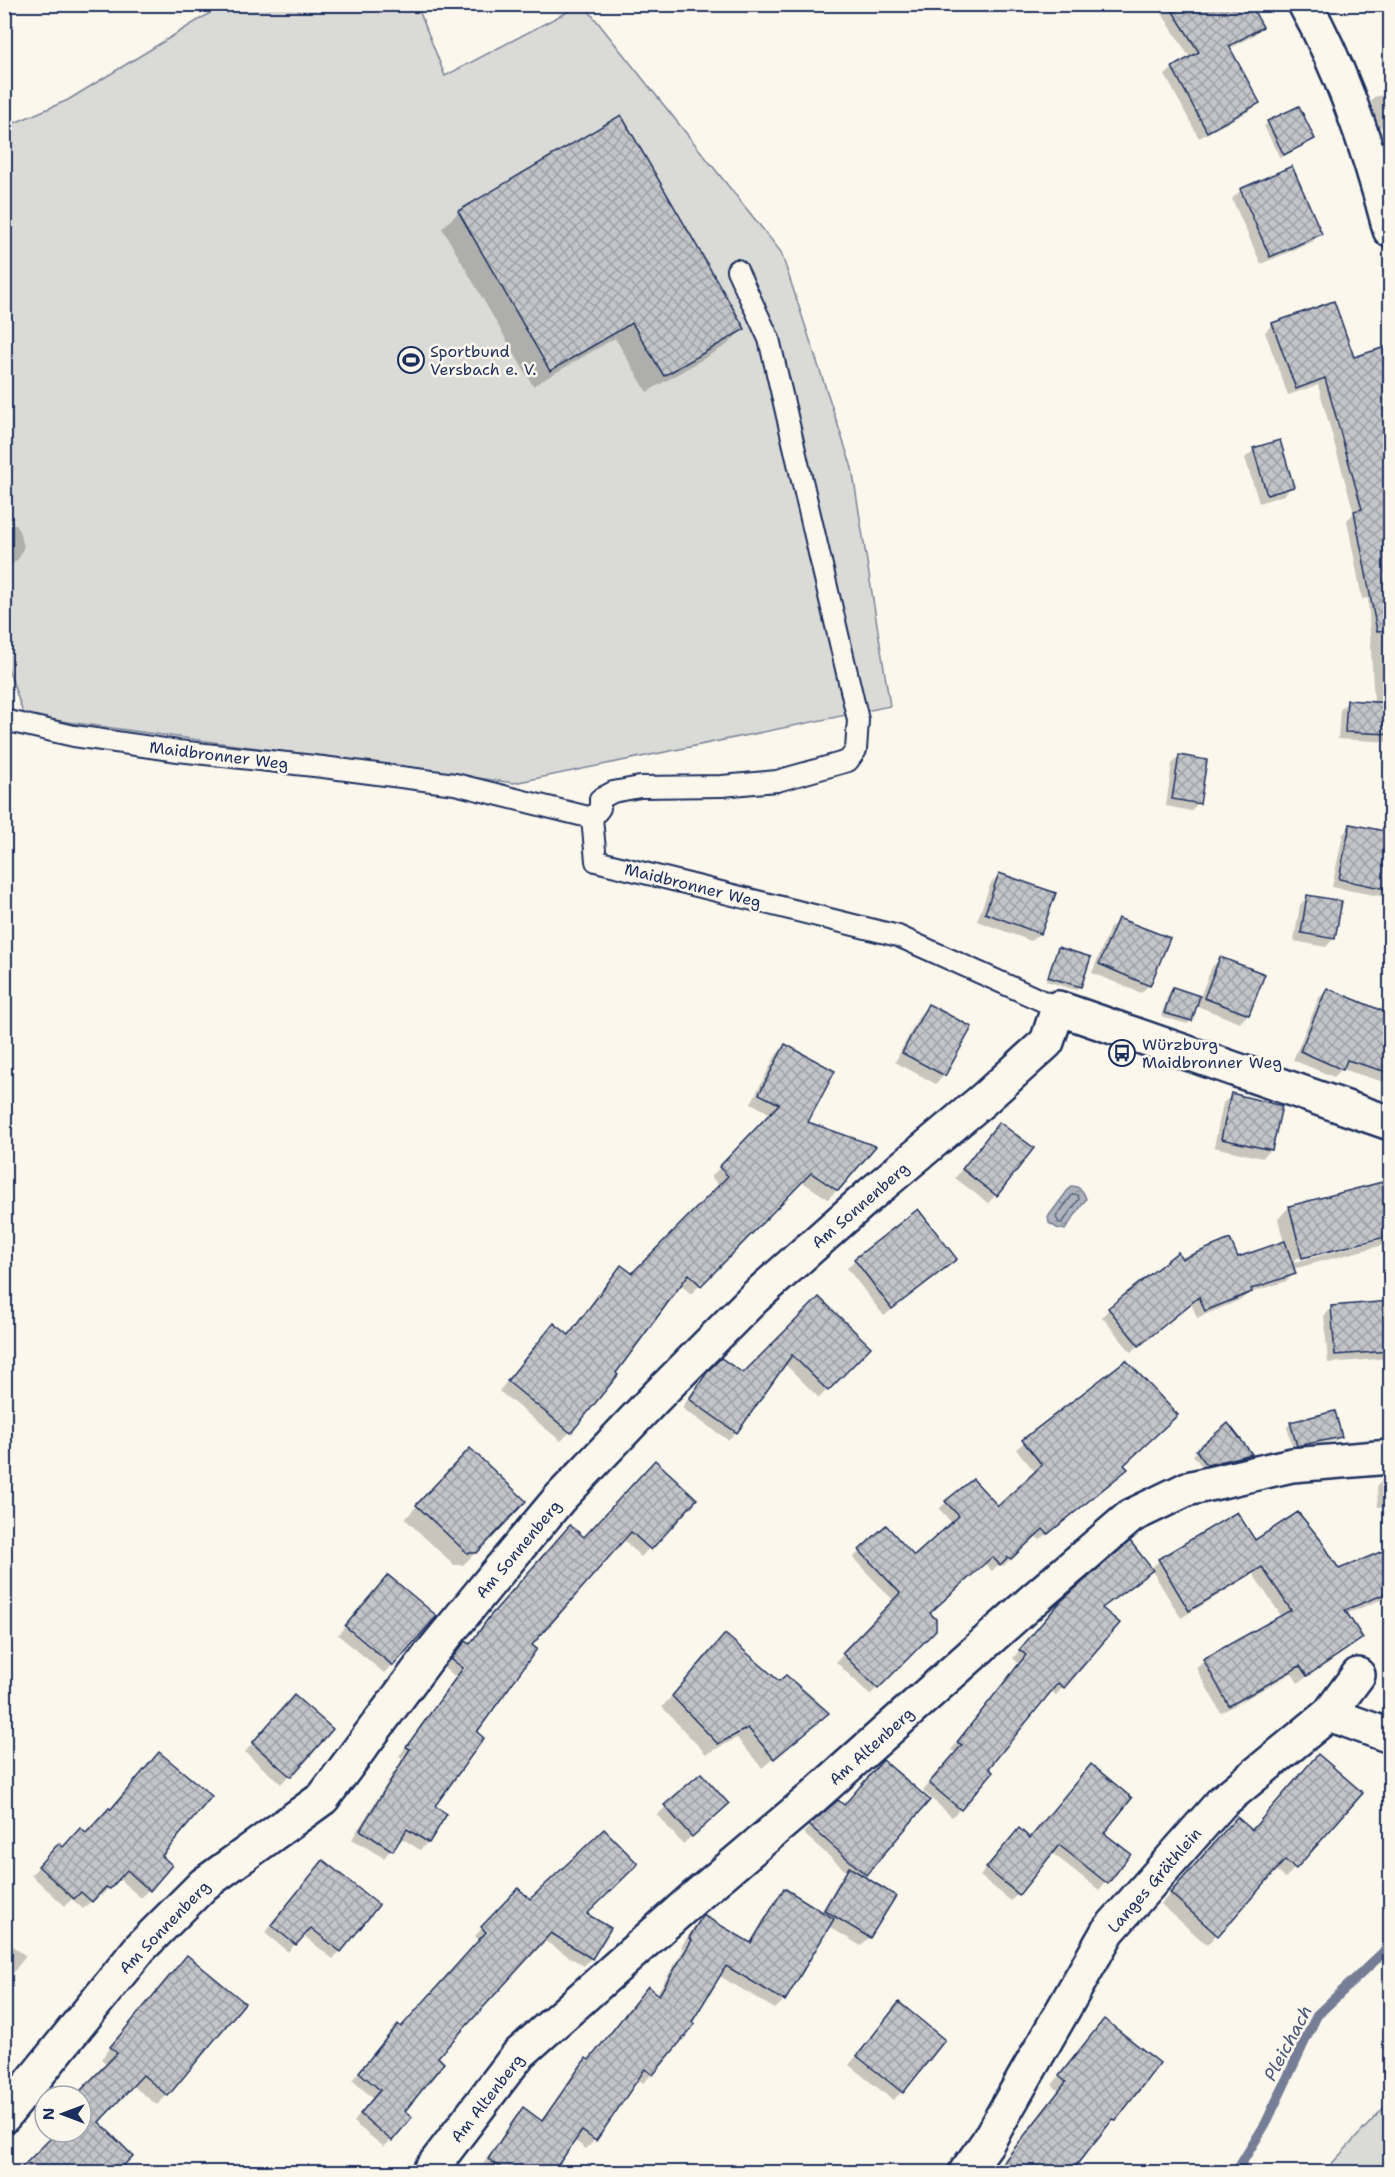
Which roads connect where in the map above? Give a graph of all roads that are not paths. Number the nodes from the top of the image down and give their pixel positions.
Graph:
1 (1305, 4) edge
2 (1390, 230) edge
3 (736, 270) dead end
4 (4, 720) edge
5 (592, 818) junction
6 (1058, 1008) junction
7 (1390, 1123) edge
8 (1390, 1457) edge
9 (1358, 1675) dead end
10 (1329, 1714) junction
11 (1390, 1736) edge
12 (4, 2116) edge
13 (429, 2172) edge
14 (966, 2172) edge

1 - 2 street
3 - 5 lane
4 - 5 lane, Maidbronner Weg
5 - 6 lane, Maidbronner Weg
6 - 7 street, Maidbronner Weg
6 - 12 street, Am Sonnenberg
8 - 13 street, Am Altenberg
9 - 10 street, Langes Gräthlein
10 - 11 street
10 - 14 street, Langes Gräthlein

